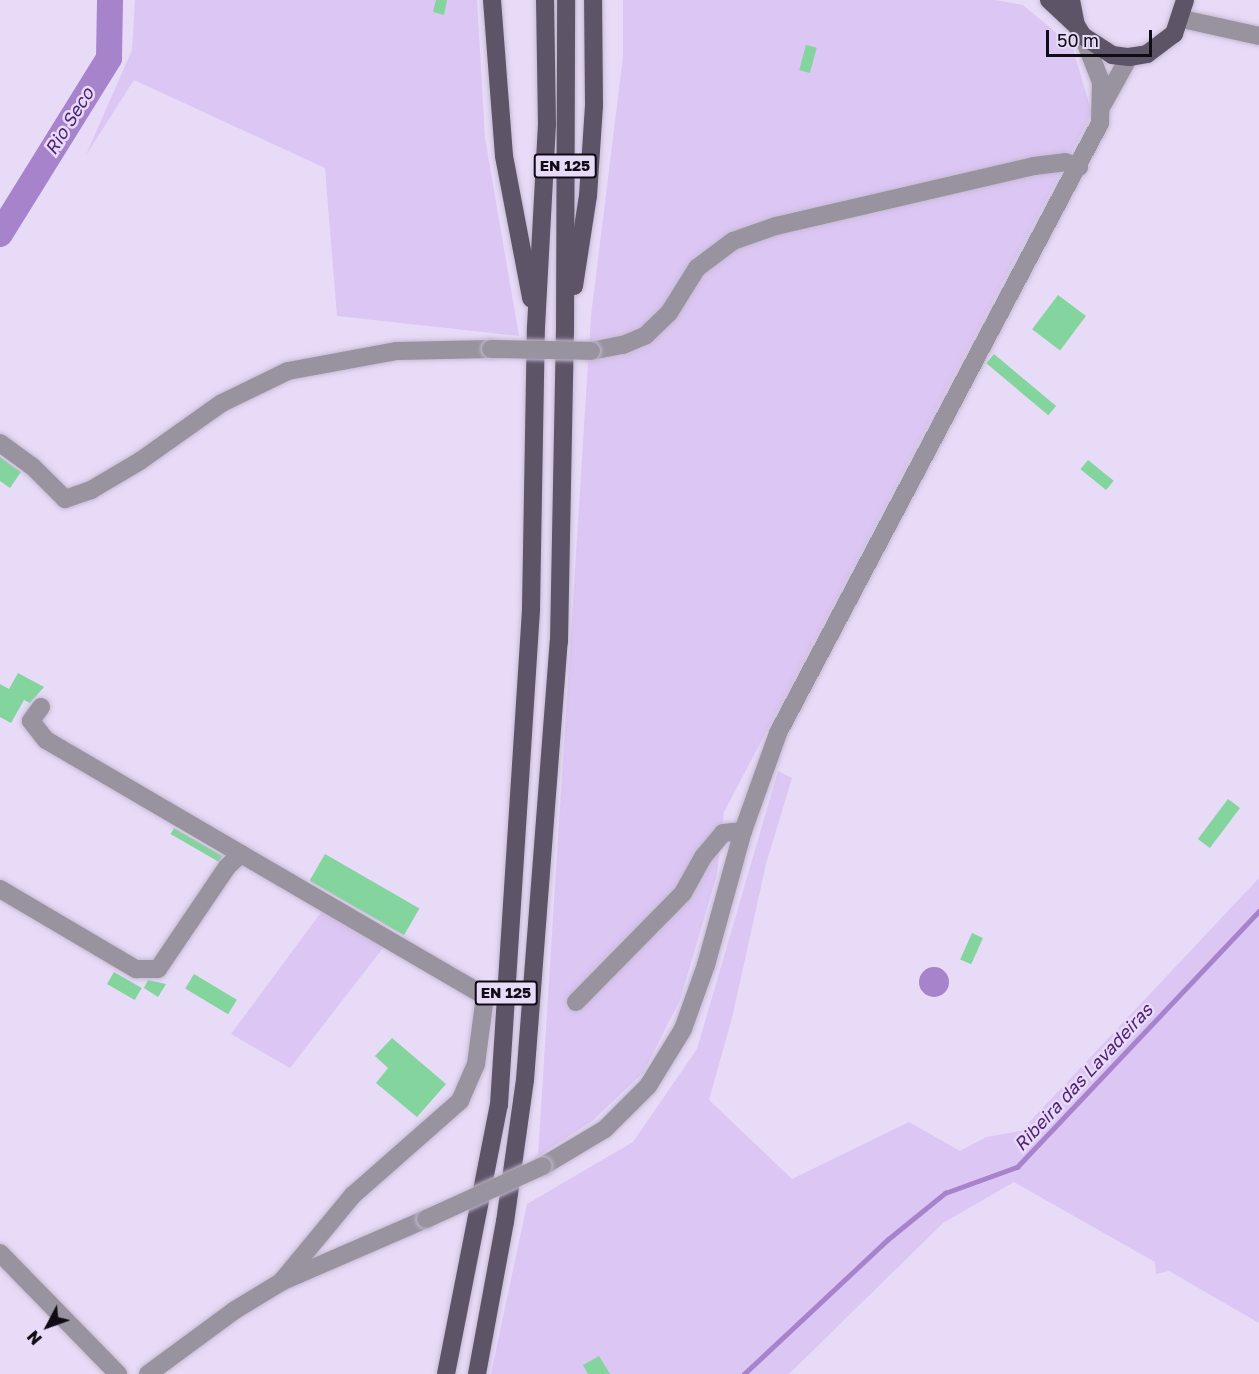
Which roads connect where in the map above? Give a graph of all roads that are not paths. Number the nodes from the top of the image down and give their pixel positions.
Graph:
1 (492, 0) edge
2 (545, 0) edge
3 (566, 0) edge
4 (593, 0) edge
5 (1049, 0) edge
6 (1071, 0) edge
7 (1185, 0) edge
8 (1182, 18) junction
9 (1080, 31) junction
10 (1259, 36) edge
11 (1130, 57) junction
12 (1103, 104) junction
13 (1079, 167) junction
14 (537, 327) junction
15 (565, 332) junction
16 (0, 444) edge
17 (41, 707) dead end
18 (743, 831) junction
19 (241, 854) junction
20 (0, 889) edge
21 (576, 1002) dead end
22 (324, 1228) junction
23 (0, 1253) edge
24 (325, 1262) junction
25 (281, 1282) junction
26 (118, 1374) edge
27 (147, 1374) edge
28 (446, 1374) edge
29 (477, 1374) edge

1 - 14 main road
2 - 14 main road, EN 125
3 - 15 main road, EN 125
4 - 15 main road
5 - 9 main road
6 - 9 main road
7 - 8 main road
8 - 10 street
8 - 11 main road
9 - 11 main road
9 - 12 street
11 - 12 street
12 - 13 street
13 - 16 street, bridge
13 - 18 street
14 - 28 main road, EN 125
15 - 29 main road, EN 125
17 - 19 street
18 - 21 street
18 - 24 street, bridge
19 - 20 street
19 - 22 street
22 - 24 street
22 - 25 street
23 - 26 street
24 - 25 street
25 - 27 street

